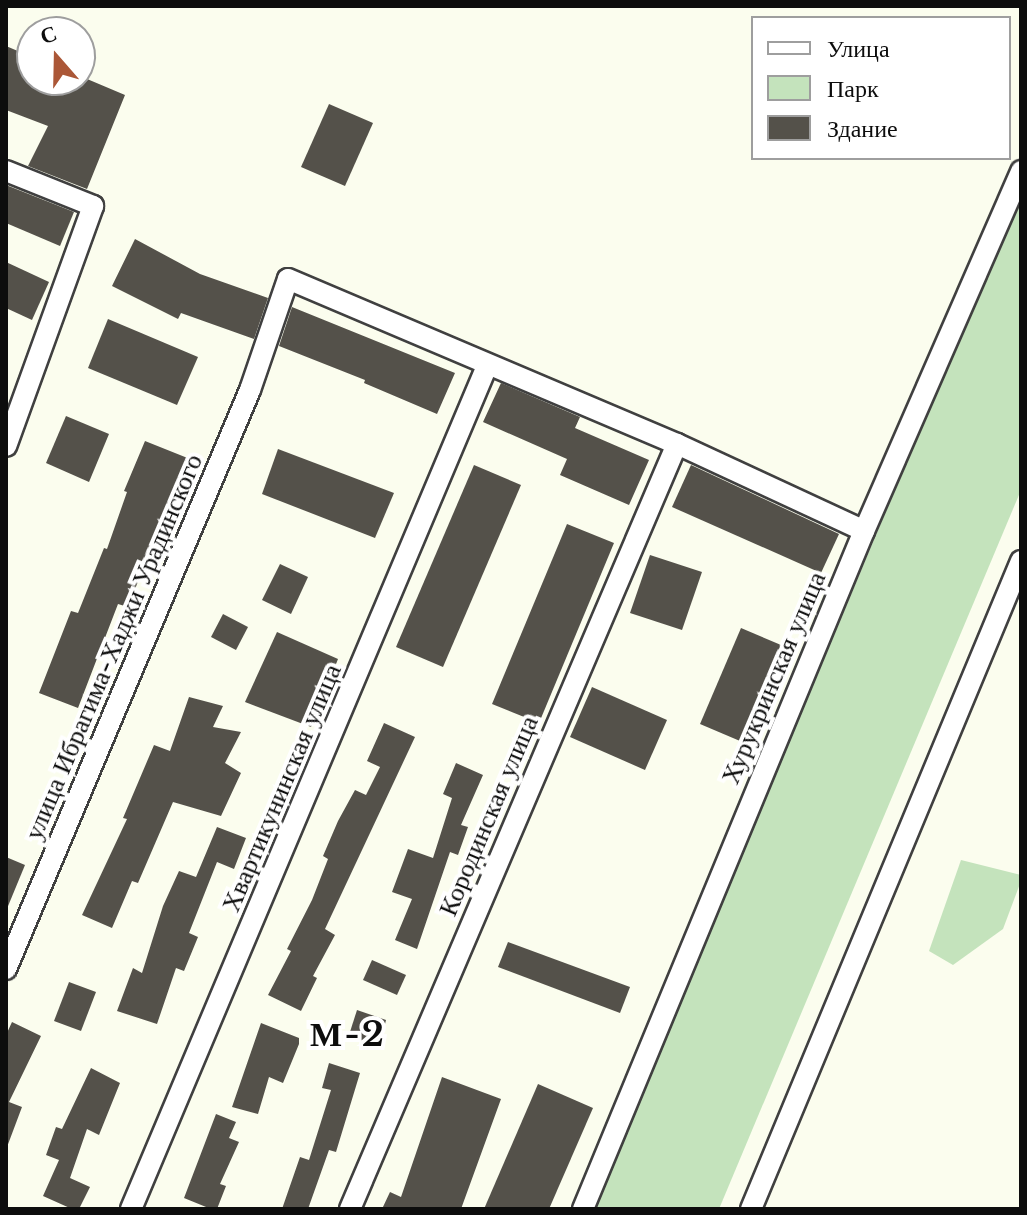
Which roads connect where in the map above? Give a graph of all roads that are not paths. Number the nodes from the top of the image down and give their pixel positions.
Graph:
1 (6, 171) edge
2 (1021, 171) edge
3 (487, 366) junction
4 (677, 444) junction
5 (6, 446) edge
6 (864, 531) junction
7 (1021, 561) edge
8 (6, 969) edge
9 (131, 1209) edge
10 (350, 1209) edge
11 (583, 1209) edge
12 (751, 1209) edge

1 - 5 street
2 - 6 street, Хурукринская улица
3 - 4 street
3 - 8 street, улица Ибрагима-Хаджи Урадинского
3 - 9 street, Хвартикунинская улица
4 - 6 street
4 - 10 street, Кородинская улица
6 - 11 street, Хурукринская улица
7 - 12 street

